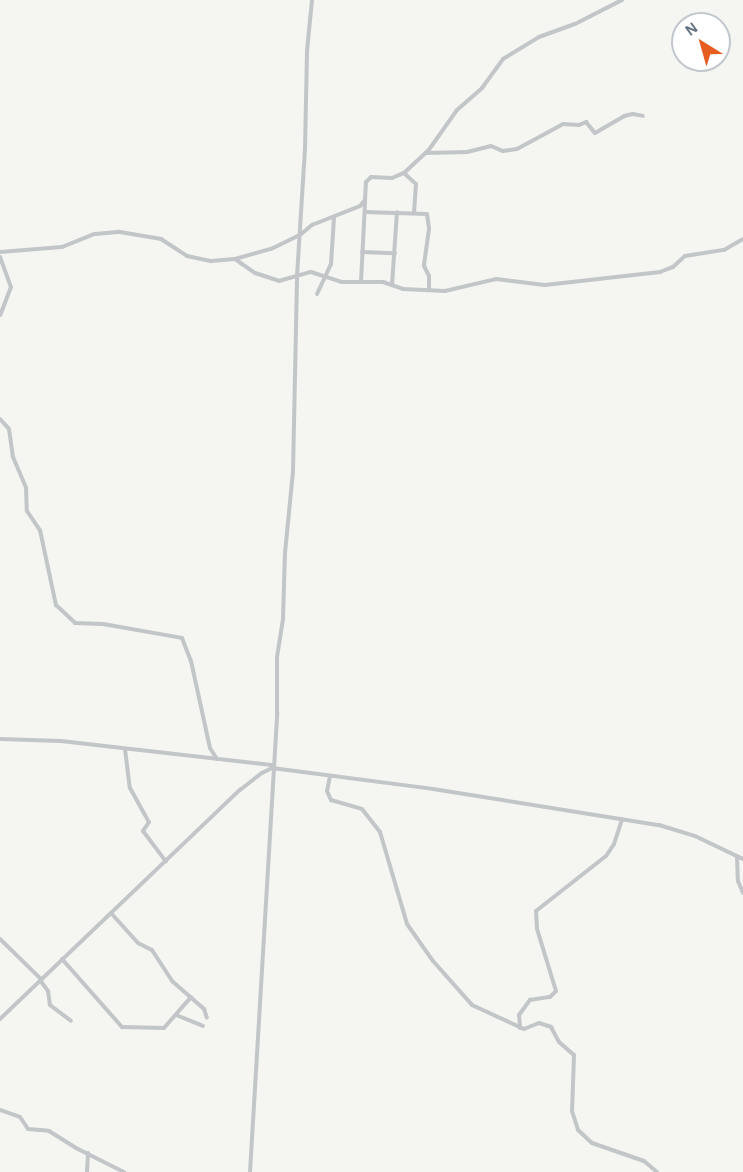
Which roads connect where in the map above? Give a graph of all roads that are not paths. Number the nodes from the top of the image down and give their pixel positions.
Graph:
1 (312, 0) edge
2 (622, 0) edge
3 (643, 116) dead end
4 (425, 153) junction
5 (404, 173) junction
6 (365, 200) junction
7 (365, 212) junction
8 (397, 212) junction
9 (414, 213) junction
10 (334, 217) junction
11 (300, 235) junction
12 (743, 240) edge
13 (0, 252) edge
14 (362, 252) junction
15 (395, 253) junction
16 (0, 257) edge
17 (235, 259) junction
18 (297, 276) junction
19 (326, 277) junction
20 (361, 282) junction
21 (392, 285) junction
22 (429, 290) junction
23 (317, 294) dead end
24 (0, 315) edge
25 (0, 418) edge
26 (0, 738) edge
27 (124, 748) junction
28 (217, 759) junction
29 (272, 766) junction
30 (330, 776) junction
31 (622, 819) junction
32 (737, 856) junction
33 (743, 859) edge
34 (166, 861) junction
35 (743, 893) edge
36 (111, 913) junction
37 (0, 939) edge
38 (62, 959) junction
39 (40, 980) junction
40 (191, 997) junction
41 (176, 1015) junction
42 (207, 1018) dead end
43 (0, 1019) edge
44 (71, 1021) dead end
45 (203, 1026) dead end
46 (521, 1028) junction
47 (0, 1110) edge
48 (88, 1153) junction
49 (87, 1172) edge
50 (124, 1172) edge
51 (250, 1172) edge
52 (657, 1172) edge

1 - 11 street
2 - 4 street
3 - 4 street
4 - 5 street
5 - 6 street
5 - 9 street
6 - 7 street
6 - 10 street
7 - 8 street
7 - 14 street
8 - 9 street
8 - 15 street
9 - 22 street
10 - 11 street
10 - 19 street
11 - 17 street
11 - 18 street
12 - 22 street
13 - 17 street
14 - 15 street
14 - 20 street
15 - 21 street
16 - 24 street
17 - 18 street
18 - 19 street
18 - 29 street
19 - 20 street
19 - 23 street
20 - 21 street
21 - 22 street
25 - 28 street
26 - 27 street
27 - 28 street
27 - 34 street
28 - 29 street
29 - 30 street
29 - 34 street
29 - 51 street
30 - 31 street
30 - 46 street
31 - 32 street
31 - 46 street
32 - 33 street
32 - 35 street
34 - 36 street
36 - 38 street
36 - 40 street
37 - 39 street
38 - 39 street
38 - 41 street
39 - 43 street
39 - 44 street
40 - 41 street
40 - 42 street
41 - 45 street
46 - 52 street
47 - 48 street
48 - 49 street
48 - 50 street

